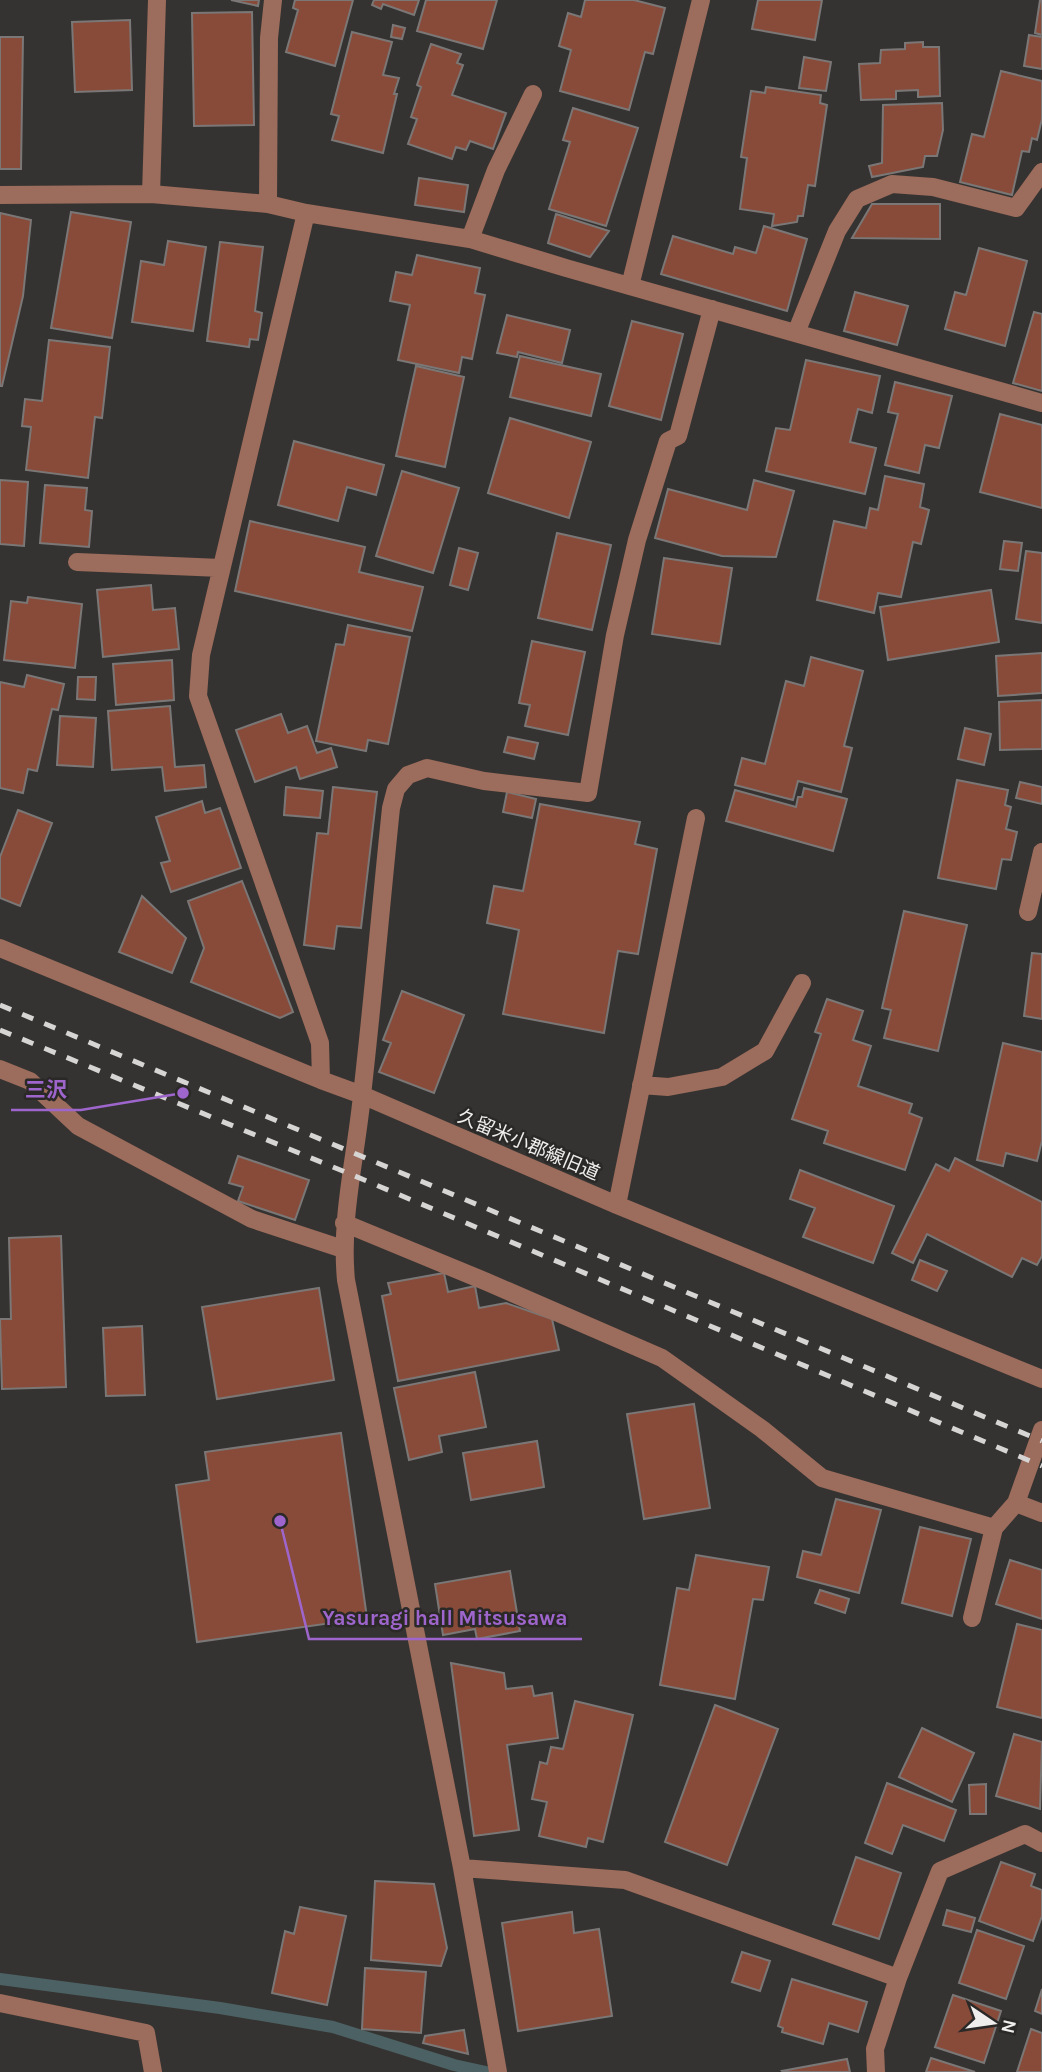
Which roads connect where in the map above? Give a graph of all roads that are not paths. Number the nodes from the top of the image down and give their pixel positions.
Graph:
1 (157, 0) edge
2 (274, 0) edge
3 (701, 0) edge
4 (533, 94) dead end
5 (1042, 172) edge
6 (151, 194) junction
7 (0, 195) edge
8 (268, 204) junction
9 (306, 213) junction
10 (470, 239) junction
11 (630, 286) junction
12 (712, 309) junction
13 (796, 332) junction
14 (1042, 403) edge
15 (77, 562) dead end
16 (221, 568) junction
17 (696, 818) dead end
18 (1042, 852) edge
19 (1028, 912) dead end
20 (0, 947) edge
21 (802, 983) dead end
22 (0, 1069) edge
23 (321, 1080) junction
24 (641, 1084) junction
25 (362, 1095) junction
26 (617, 1205) junction
27 (344, 1223) junction
28 (343, 1249) junction
29 (1042, 1379) edge
30 (1042, 1430) edge
31 (1016, 1503) junction
32 (1042, 1513) edge
33 (994, 1528) junction
34 (972, 1618) dead end
35 (1042, 1843) edge
36 (461, 1868) junction
37 (898, 1978) junction
38 (0, 2003) edge
39 (153, 2072) edge
40 (498, 2072) edge
41 (876, 2072) edge

1 - 6 street
2 - 8 street
3 - 11 street
4 - 10 street
5 - 13 street
6 - 7 street
6 - 8 street
8 - 9 street
9 - 10 street
9 - 16 street
10 - 11 street
11 - 12 street
12 - 13 street
12 - 25 street
13 - 14 street
15 - 16 street
16 - 23 street
17 - 24 street
18 - 19 street
20 - 23 street, 久留米小郡線旧道
21 - 24 street
22 - 28 street
23 - 25 street, 久留米小郡線旧道
24 - 26 street
25 - 26 street, 久留米小郡線旧道
25 - 27 street
26 - 29 street, 久留米小郡線旧道
27 - 28 street
27 - 33 street
28 - 36 street
30 - 31 street
31 - 32 street
31 - 33 street
33 - 34 street
35 - 37 street
36 - 37 street
36 - 40 street
37 - 41 street
38 - 39 street

